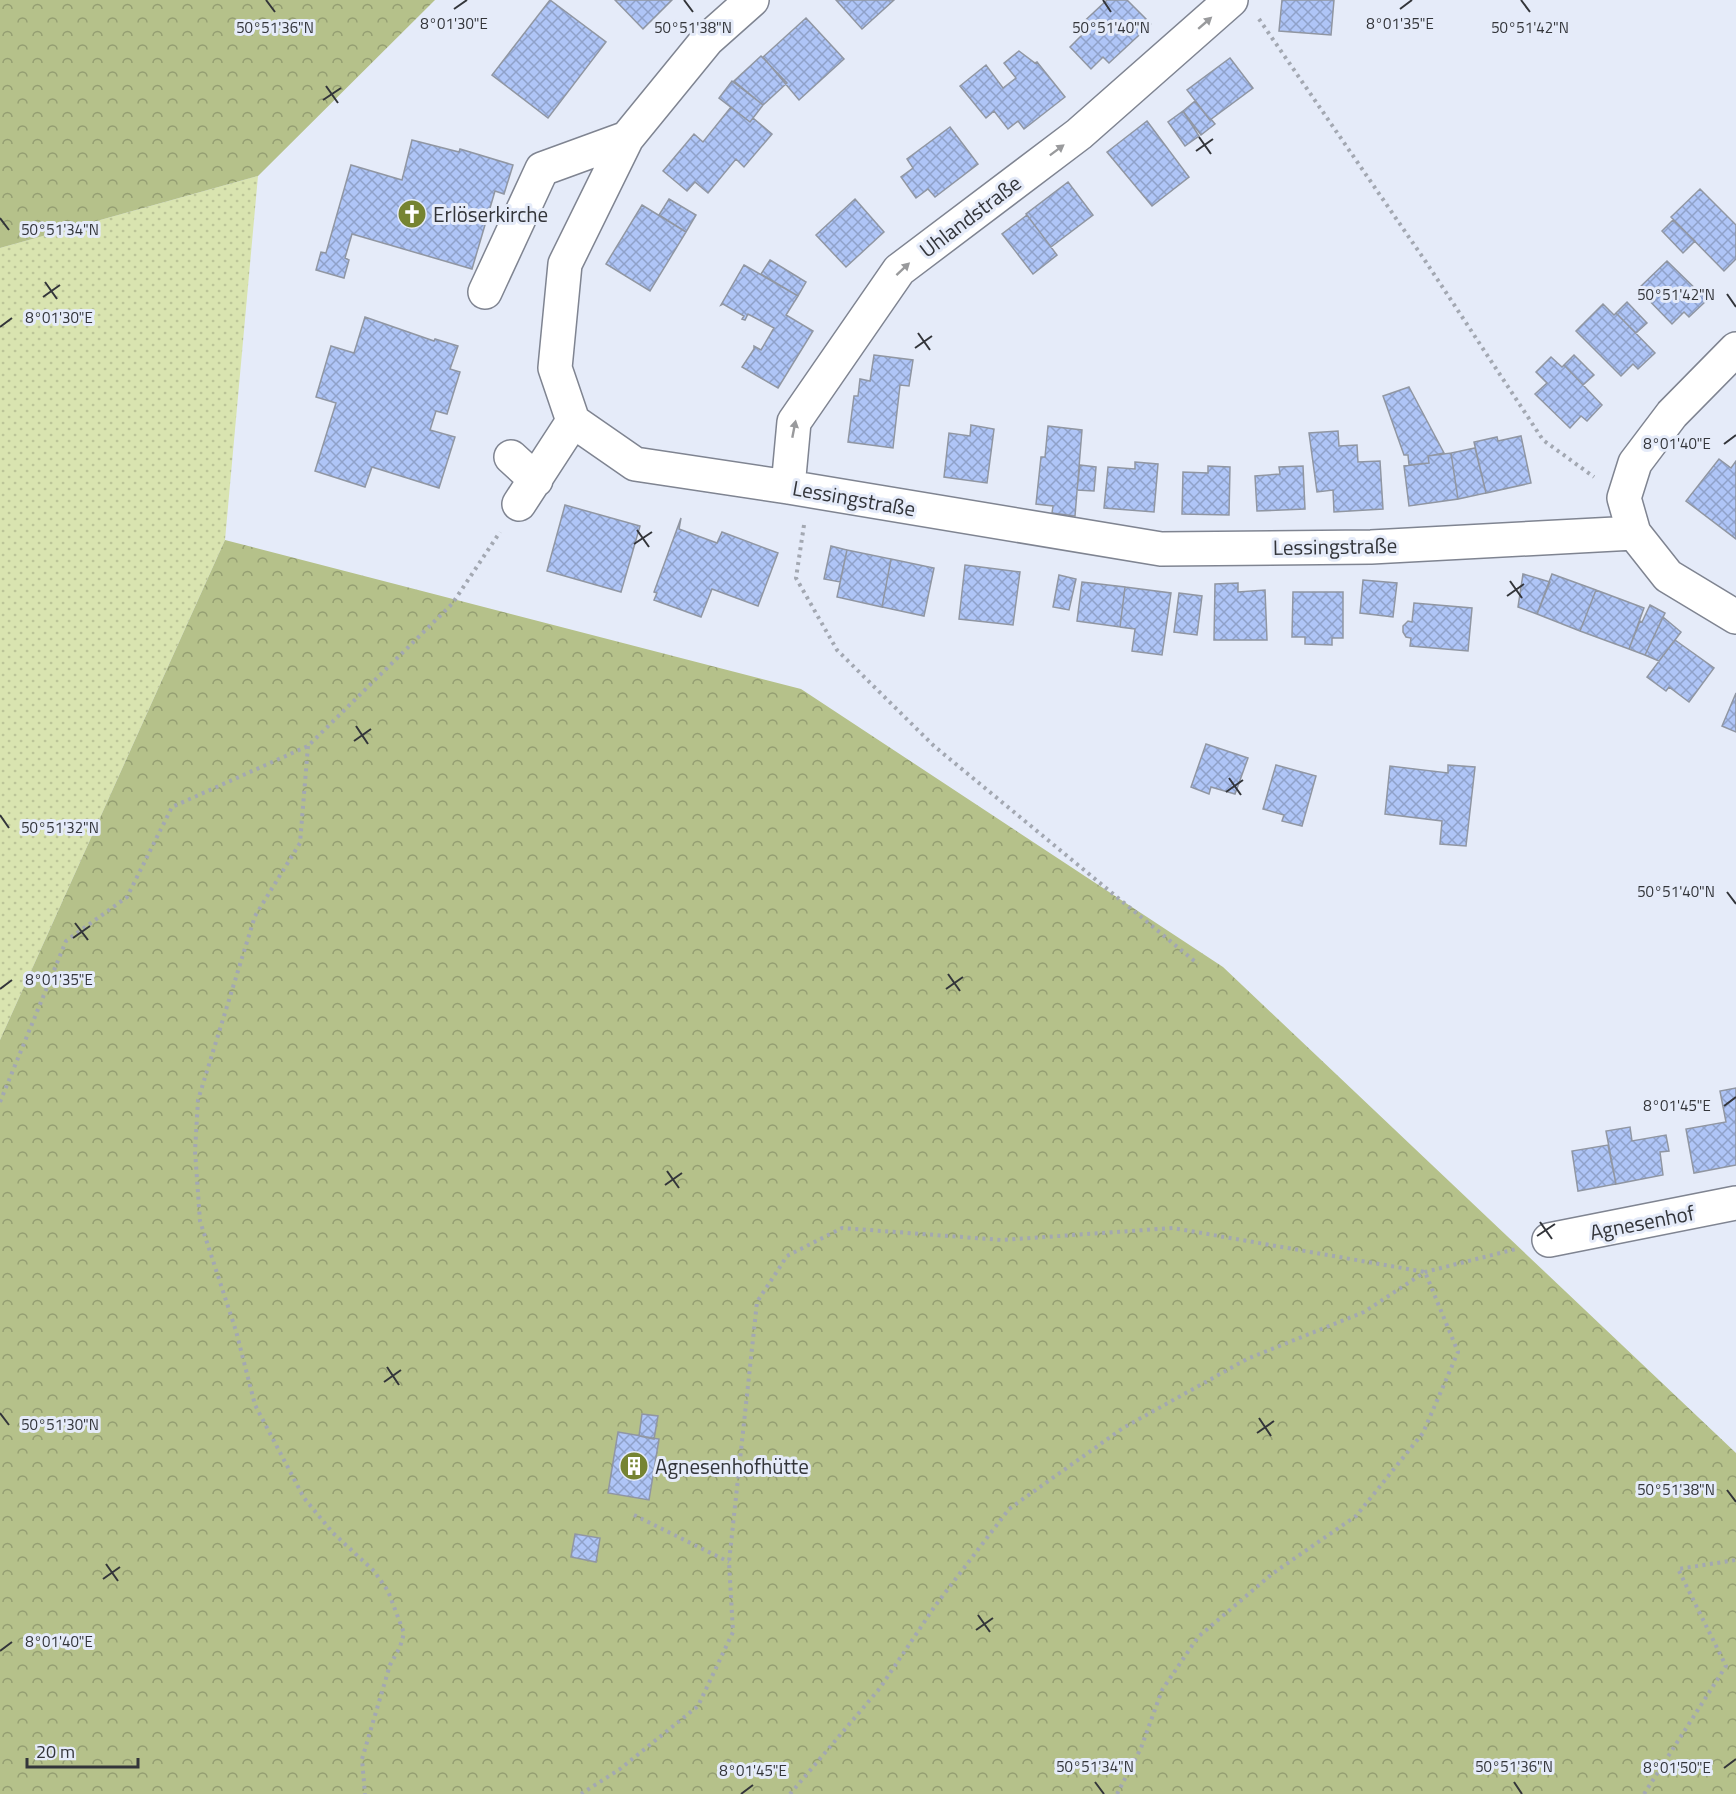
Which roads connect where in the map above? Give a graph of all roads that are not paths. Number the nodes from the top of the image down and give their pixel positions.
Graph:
1 (752, 0) edge
2 (1242, 5) edge
3 (627, 138) junction
4 (485, 292) dead end
5 (1736, 349) edge
6 (573, 421) junction
7 (511, 457) dead end
8 (798, 489) junction
9 (1634, 533) junction
10 (1736, 617) edge
11 (1736, 1203) edge
12 (1549, 1240) road end

1 - 3 street
8 -> 2 street, Uhlandstraße
3 - 4 street
3 - 6 street
5 - 9 street
6 - 7 street
6 - 8 street, Lessingstraße
8 - 9 street, Lessingstraße
9 - 10 street
11 - 12 street, Agnesenhof

